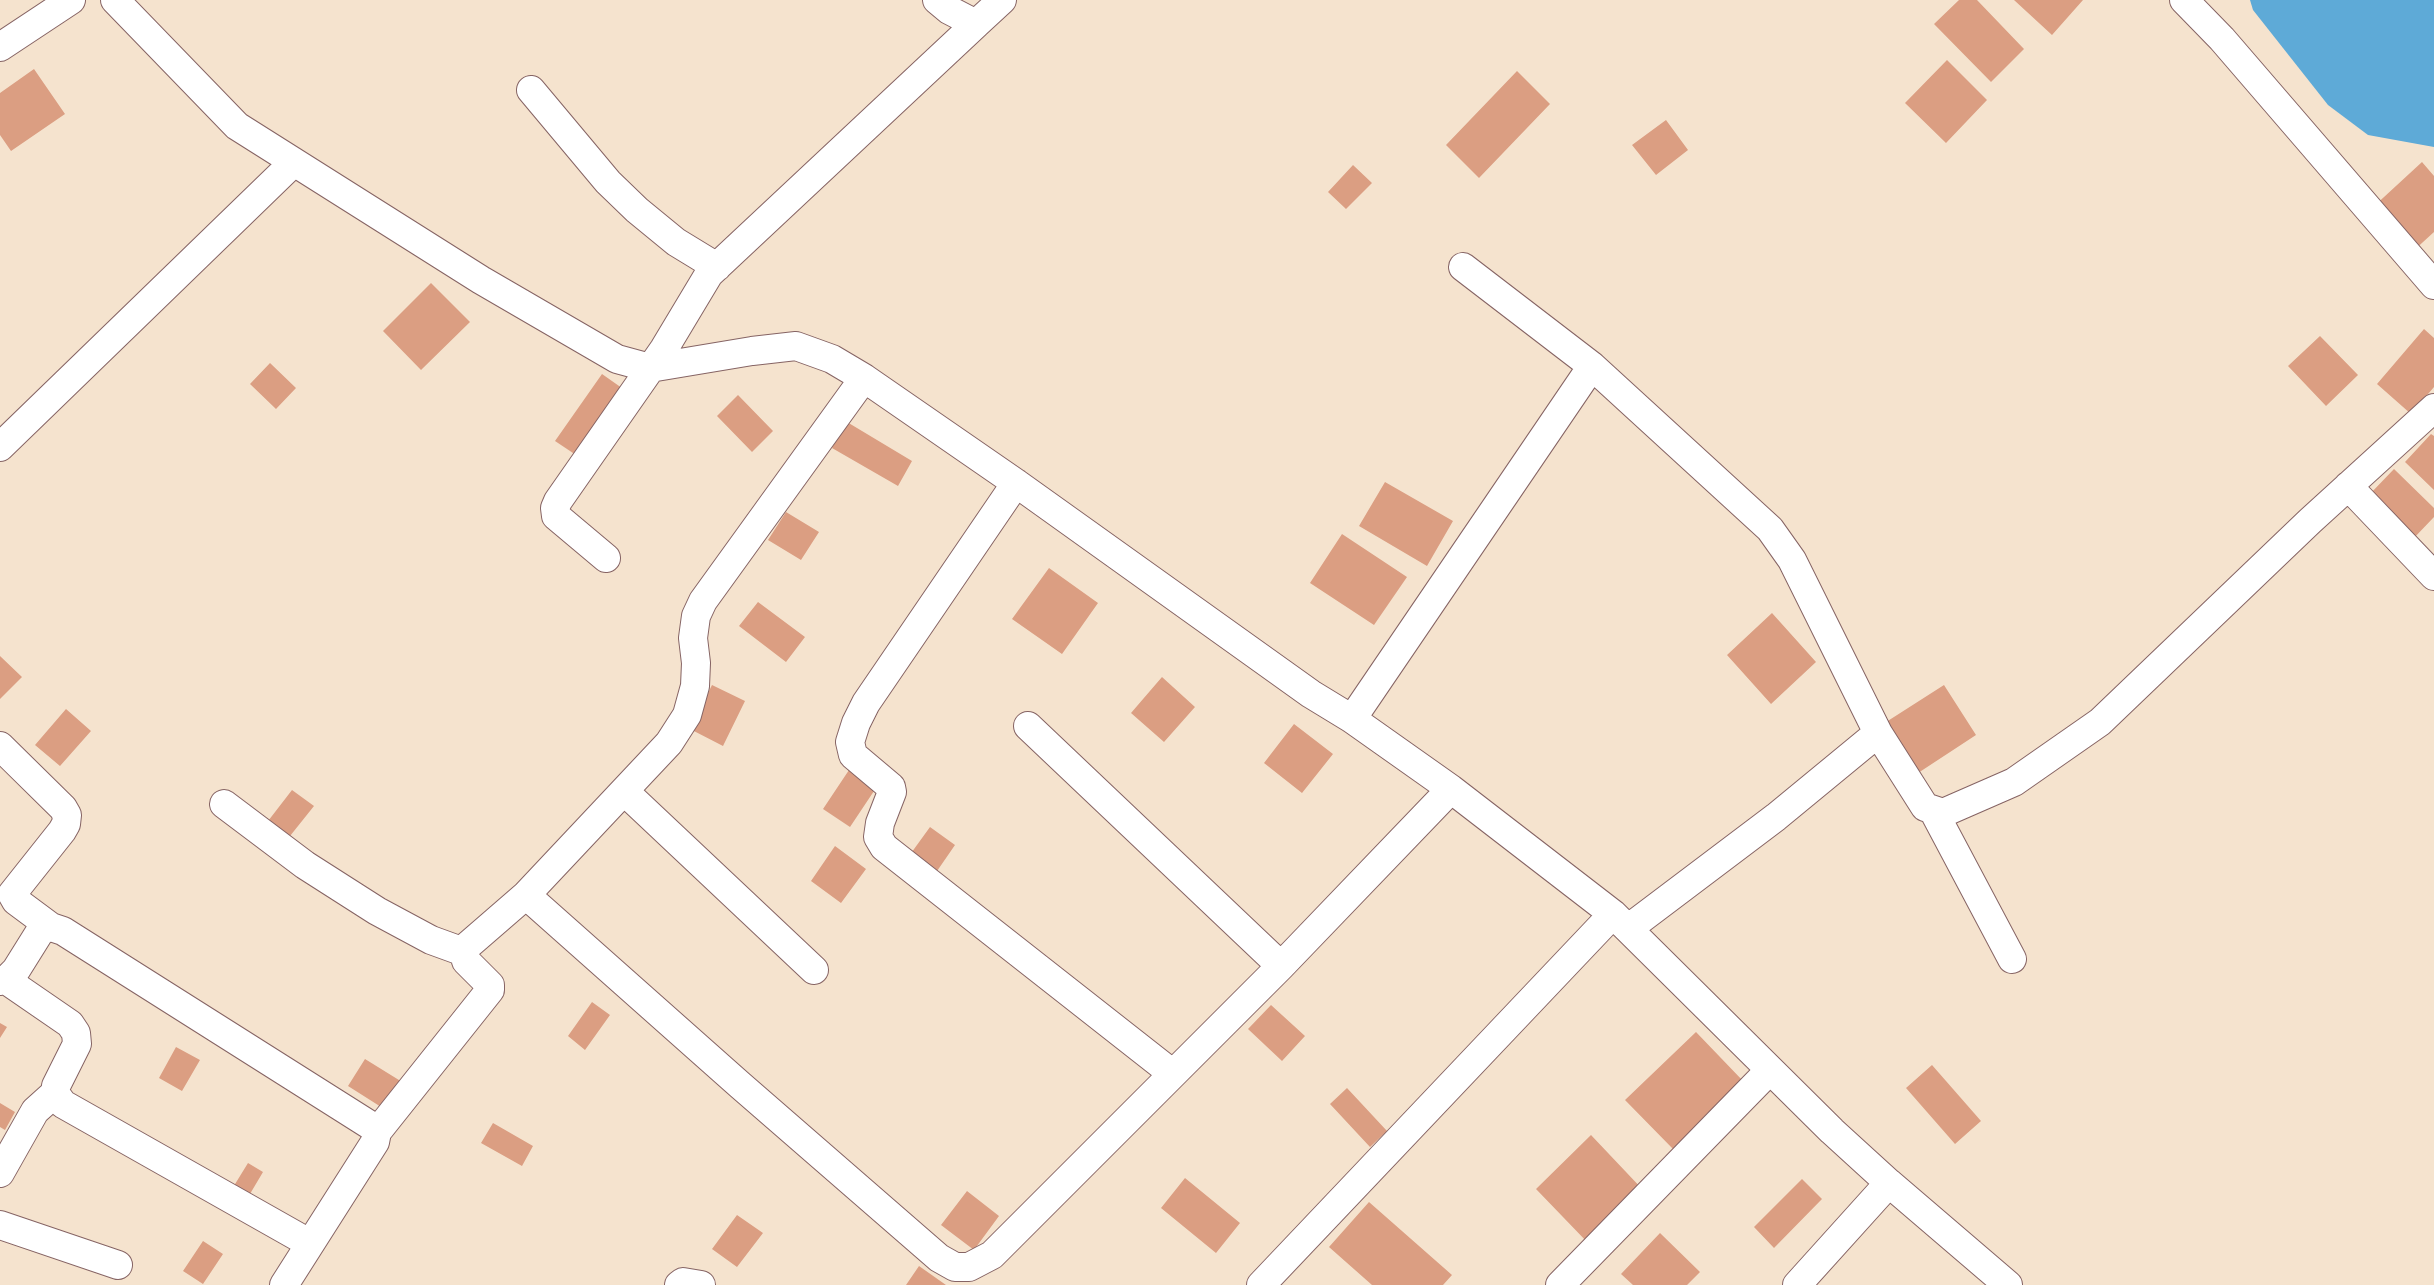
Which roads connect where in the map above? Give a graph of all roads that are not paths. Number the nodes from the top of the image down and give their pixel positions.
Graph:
1 (71, 0) edge
2 (115, 0) edge
3 (937, 0) edge
4 (1002, 0) edge
5 (2184, 0) edge
6 (976, 24) junction
7 (0, 47) edge
8 (531, 90) dead end
9 (294, 162) junction
10 (1463, 267) dead end
11 (713, 270) junction
12 (2434, 285) edge
13 (657, 358) junction
14 (1592, 366) junction
15 (864, 378) junction
16 (2434, 408) edge
17 (0, 447) edge
18 (1016, 483) junction
19 (2348, 486) junction
20 (606, 558) dead end
21 (2434, 576) edge
22 (1352, 719) junction
23 (1028, 726) dead end
24 (1878, 733) junction
25 (0, 746) edge
26 (1451, 789) junction
27 (624, 791) junction
28 (224, 804) dead end
29 (1934, 812) junction
30 (526, 895) junction
31 (1621, 921) junction
32 (51, 927) junction
33 (464, 952) junction
34 (2012, 959) dead end
35 (1281, 966) junction
36 (814, 970) dead end
37 (3, 981) edge
38 (1770, 1070) junction
39 (1173, 1074) junction
40 (55, 1093) junction
41 (377, 1132) junction
42 (0, 1173) edge
43 (1889, 1184) junction
44 (0, 1225) edge
45 (309, 1243) junction
46 (118, 1265) dead end
47 (284, 1285) edge
48 (680, 1285) edge
49 (701, 1285) edge
50 (1262, 1285) edge
51 (1560, 1285) edge
52 (1797, 1285) edge
53 (2008, 1285) edge

1 - 7 street
2 - 9 street
3 - 6 street
4 - 6 street
5 - 12 street
6 - 11 street
8 - 11 street
9 - 13 street
9 - 17 street
10 - 14 street
11 - 13 street
13 - 15 street
13 - 20 street
14 - 22 street
14 - 24 street
15 - 18 street
15 - 27 street
16 - 19 street
18 - 22 street
18 - 39 street
19 - 21 street
19 - 29 street
22 - 26 street
23 - 35 street
24 - 29 street
24 - 31 street
25 - 32 street
26 - 31 street
26 - 35 street
27 - 30 street
27 - 36 street
28 - 33 street
29 - 34 street
30 - 33 street
30 - 39 street
31 - 38 street
31 - 50 street
32 - 37 street
32 - 41 street
33 - 41 street
35 - 39 street
37 - 40 street
38 - 43 street
38 - 51 street
40 - 42 street
40 - 45 street
41 - 45 street
43 - 52 street
43 - 53 street
44 - 46 street
45 - 47 street
48 - 49 street

